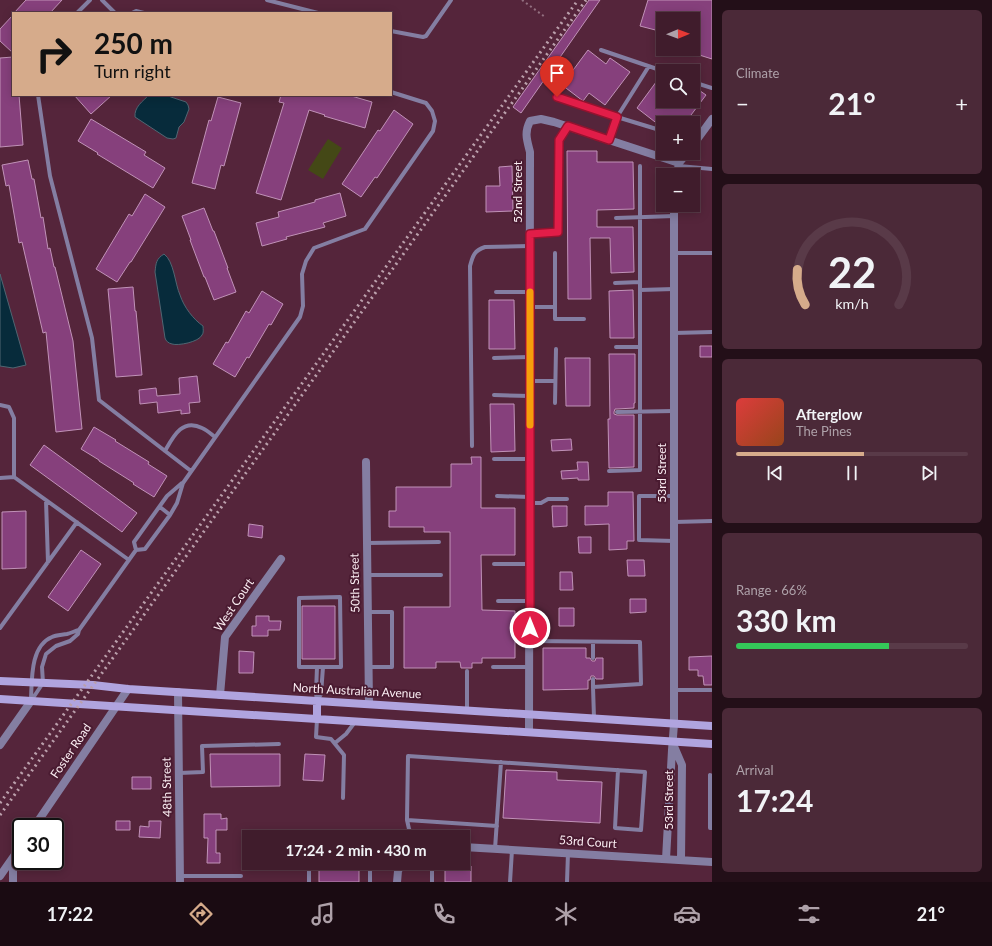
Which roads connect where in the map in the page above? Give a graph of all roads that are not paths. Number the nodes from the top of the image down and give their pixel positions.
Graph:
1 (90, 0) edge
2 (102, 0) edge
3 (267, 0) edge
4 (451, 0) edge
5 (79, 12) edge
6 (114, 12) edge
7 (314, 12) edge
8 (392, 31) edge
9 (601, 50) dead end
10 (649, 66) junction
11 (656, 68) edge
12 (700, 84) edge
13 (712, 88) edge
14 (392, 92) edge
15 (38, 96) edge
16 (557, 97) dead end
17 (617, 117) junction
18 (712, 119) edge
19 (568, 126) junction
20 (656, 129) edge
21 (700, 135) edge
22 (609, 140) junction
23 (682, 160) edge
24 (679, 165) junction
25 (640, 166) dead end
26 (678, 168) edge
27 (712, 169) edge
28 (674, 212) edge
29 (674, 216) junction
30 (616, 218) dead end
31 (640, 218) junction
32 (530, 234) junction
33 (530, 246) junction
34 (555, 253) dead end
35 (674, 253) junction
36 (712, 253) edge
37 (640, 282) junction
38 (615, 283) dead end
39 (674, 289) junction
40 (640, 290) junction
41 (496, 292) dead end
42 (530, 292) junction
43 (530, 307) junction
44 (555, 307) junction
45 (584, 319) dead end
46 (712, 332) edge
47 (674, 333) junction
48 (616, 347) dead end
49 (640, 347) junction
50 (556, 349) dead end
51 (494, 358) dead end
52 (530, 358) junction
53 (530, 381) junction
54 (555, 381) junction
55 (494, 395) dead end
56 (530, 396) junction
57 (555, 403) dead end
58 (0, 405) edge
59 (674, 411) junction
60 (617, 412) dead end
61 (640, 412) junction
62 (215, 437) junction
63 (472, 446) dead end
64 (165, 451) junction
65 (494, 459) dead end
66 (530, 459) junction
67 (366, 462) dead end
68 (610, 470) dead end
69 (191, 471) junction
70 (14, 477) junction
71 (0, 478) edge
72 (183, 483) junction
73 (497, 496) dead end
74 (674, 496) junction
75 (567, 499) dead end
76 (46, 500) junction
77 (530, 500) junction
78 (160, 507) junction
79 (170, 515) junction
80 (712, 521) edge
81 (77, 522) junction
82 (674, 522) junction
83 (674, 541) junction
84 (439, 542) dead end
85 (367, 543) junction
86 (136, 550) junction
87 (281, 559) dead end
88 (129, 560) junction
89 (48, 562) junction
90 (494, 564) dead end
91 (530, 564) junction
92 (367, 575) junction
93 (441, 575) dead end
94 (498, 600) dead end
95 (530, 601) junction
96 (368, 612) junction
97 (0, 628) edge
98 (79, 630) junction
99 (530, 641) junction
100 (593, 642) junction
101 (593, 658) dead end
102 (493, 666) dead end
103 (530, 666) junction
104 (317, 667) junction
105 (368, 667) junction
106 (323, 668) junction
107 (467, 671) dead end
108 (593, 680) dead end
109 (0, 681) edge
110 (32, 683) junction
111 (43, 683) junction
112 (593, 687) junction
113 (128, 689) junction
114 (674, 690) junction
115 (711, 690) dead end
116 (178, 692) junction
117 (220, 695) junction
118 (0, 699) edge
119 (31, 701) junction
120 (317, 701) junction
121 (369, 704) junction
122 (116, 706) junction
123 (178, 710) junction
124 (467, 710) junction
125 (530, 714) junction
126 (594, 718) junction
127 (317, 719) junction
128 (355, 721) junction
129 (674, 724) junction
130 (712, 726) edge
131 (530, 732) junction
132 (672, 741) junction
133 (1, 743) edge
134 (279, 744) dead end
135 (335, 744) junction
136 (712, 744) edge
137 (501, 762) junction
138 (618, 770) junction
139 (179, 773) junction
140 (712, 776) edge
141 (343, 798) dead end
142 (40, 818) edge
143 (407, 820) junction
144 (497, 826) junction
145 (712, 828) edge
146 (410, 830) edge
147 (470, 847) edge
148 (495, 849) junction
149 (512, 850) junction
150 (568, 853) junction
151 (12, 859) edge
152 (666, 859) junction
153 (681, 860) junction
154 (712, 862) edge
155 (14, 870) edge
156 (309, 870) edge
157 (370, 870) edge
158 (398, 870) edge
159 (432, 870) edge
160 (0, 876) edge
161 (241, 876) dead end
162 (180, 879) edge
163 (14, 882) edge
164 (309, 882) edge
165 (370, 882) edge
166 (397, 882) edge
167 (432, 882) edge
168 (510, 882) edge
169 (567, 882) edge

1 - 5 lane
2 - 6 lane
3 - 7 lane
4 - 8 lane
9 - 10 lane
10 - 11 lane
10 - 17 lane
12 - 13 lane
14 - 62 lane
15 - 64 lane
16 - 17 lane
17 - 20 lane
17 - 22 lane
18 - 21 street
19 - 22 street, 52nd Street
19 - 32 lane
19 - 32 street, 52nd Street
22 - 24 street, 52nd Street
23 - 24 street
24 - 26 street
24 - 27 lane
25 - 31 lane
28 - 29 street, 53rd Street
29 - 31 lane
29 - 35 street, 53rd Street
30 - 31 lane
31 - 37 lane
32 - 33 street, 52nd Street
33 - 42 street, 52nd Street
33 - 63 lane
34 - 44 lane
35 - 36 lane
35 - 39 street, 53rd Street
37 - 38 lane
37 - 40 lane
39 - 40 lane
39 - 47 street, 53rd Street
40 - 49 lane
41 - 42 lane
42 - 43 street, 52nd Street
43 - 44 lane
43 - 52 street, 52nd Street
44 - 45 lane
46 - 47 lane
47 - 59 street, 53rd Street
48 - 49 lane
49 - 61 lane
50 - 54 lane
51 - 52 lane
52 - 53 street, 52nd Street
53 - 54 lane
53 - 56 street, 52nd Street
54 - 57 lane
55 - 56 lane
56 - 66 street, 52nd Street
58 - 70 lane
59 - 61 lane
59 - 74 street, 53rd Street
60 - 61 lane
61 - 68 lane
62 - 64 lane
62 - 69 lane
64 - 69 lane
65 - 66 lane
66 - 77 street, 52nd Street
67 - 85 street, 50th Street
69 - 72 lane
70 - 71 lane
70 - 76 lane
72 - 78 lane
72 - 79 lane
73 - 77 lane
74 - 82 street, 53rd Street
74 - 83 lane
75 - 77 lane
76 - 81 lane
76 - 89 lane
77 - 91 street, 52nd Street
78 - 79 lane
78 - 86 lane
79 - 86 lane
80 - 82 lane
81 - 88 lane
81 - 89 lane
82 - 83 street, 53rd Street
83 - 114 street, 53rd Street
84 - 85 lane
85 - 92 street, 50th Street
86 - 88 lane
87 - 117 street, West Court
88 - 98 lane
89 - 97 lane
90 - 91 lane
91 - 95 street, 52nd Street
92 - 93 lane
92 - 96 street, 50th Street
94 - 95 lane
95 - 99 street, 52nd Street
96 - 105 street, 50th Street
96 - 105 lane
98 - 110 lane
98 - 111 lane
99 - 100 lane
99 - 103 street, 52nd Street
100 - 101 lane
100 - 112 lane
102 - 103 lane
103 - 125 street, 52nd Street
104 - 106 lane
104 - 106 lane
104 - 120 lane
105 - 121 street, 50th Street
106 - 120 lane
107 - 124 lane
108 - 112 lane
109 - 110 main road, North Australian Avenue
110 - 111 main road, North Australian Avenue
110 - 119 lane
111 - 113 main road, North Australian Avenue
111 - 119 lane
112 - 126 lane
113 - 116 main road, North Australian Avenue
113 - 122 street, Foster Road
114 - 115 lane
114 - 129 street, 53rd Street
116 - 117 main road, North Australian Avenue
116 - 123 street, 48th Street
117 - 120 main road, North Australian Avenue
118 - 119 main road
119 - 122 main road
119 - 133 street
120 - 121 main road, North Australian Avenue
120 - 127 main road
121 - 124 main road, North Australian Avenue
122 - 123 main road
122 - 142 street, Foster Road
123 - 127 main road
123 - 139 street, 48th Street
124 - 125 main road, North Australian Avenue
125 - 126 main road, North Australian Avenue
125 - 131 street, 52nd Street
126 - 129 main road, North Australian Avenue
127 - 128 main road
127 - 135 lane
128 - 131 main road
128 - 135 lane
129 - 130 main road, North Australian Avenue
129 - 132 street, 53rd Street
131 - 132 main road
132 - 136 main road
132 - 152 street, 53rd Street
132 - 153 street, 53rd Street
134 - 139 lane
135 - 141 lane
137 - 138 lane
137 - 143 lane
137 - 144 lane
138 - 138 lane
139 - 162 street, 48th Street
140 - 145 lane
143 - 144 lane
143 - 146 lane
144 - 148 lane
147 - 148 street, 53rd Court
148 - 149 street, 53rd Court
149 - 150 street, 53rd Court
149 - 168 lane
150 - 152 street, 53rd Court
150 - 169 lane
151 - 160 street
152 - 153 street, 53rd Court
153 - 154 street, 53rd Court
155 - 163 street
156 - 164 lane
157 - 165 lane
158 - 166 street
159 - 167 lane
161 - 162 lane

